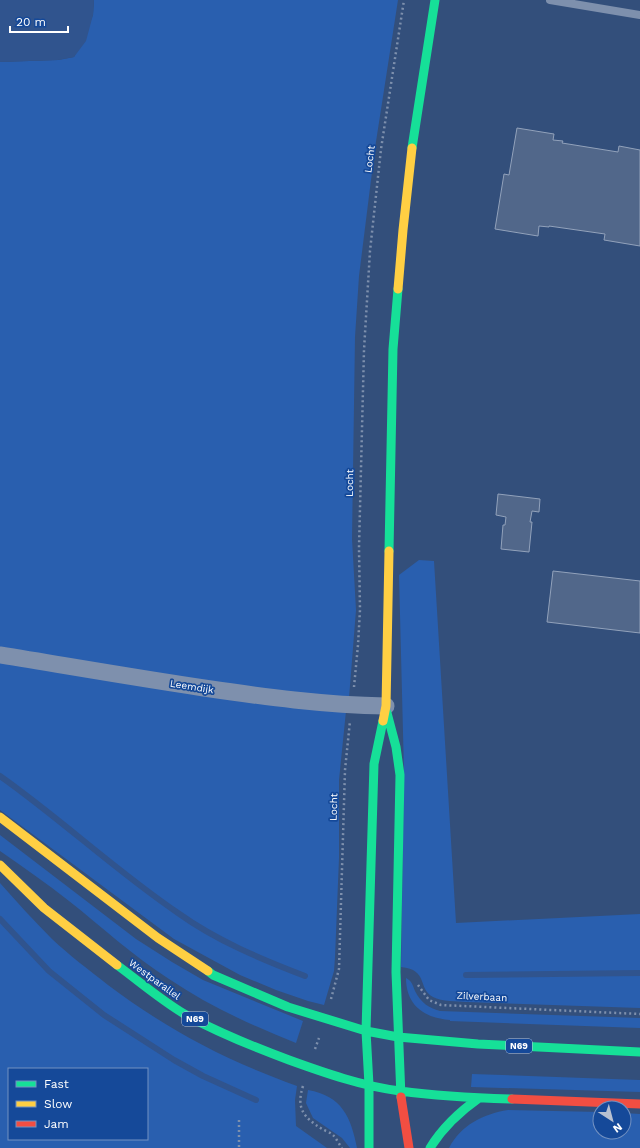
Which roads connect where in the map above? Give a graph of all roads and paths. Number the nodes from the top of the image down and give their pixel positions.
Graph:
1 (404, 0) edge
2 (435, 0) edge
3 (550, 0) edge
4 (640, 15) edge
5 (0, 654) edge
6 (352, 705) junction
7 (386, 706) junction
8 (0, 817) edge
9 (0, 865) edge
10 (368, 971) junction
11 (396, 972) junction
12 (640, 1014) edge
13 (366, 1031) junction
14 (398, 1037) junction
15 (640, 1052) edge
16 (369, 1085) junction
17 (400, 1091) junction
18 (479, 1098) junction
19 (640, 1104) edge
20 (239, 1120) dead end
21 (239, 1148) edge
22 (369, 1148) edge
23 (409, 1148) edge
24 (430, 1148) edge

1 - 6 path, Locht
2 - 7 main road
3 - 4 lane
5 - 6 street, Leemdijk
6 - 7 street, Leemdijk
6 - 10 path, Locht
7 - 10 main road
7 - 11 main road
8 - 13 main road, N69
9 - 16 main road, Westparallel / N69
10 - 13 main road
11 - 12 path, Zilverbaan
11 - 14 main road
13 - 14 main road, N69
13 - 16 main road
14 - 15 main road, N69
14 - 17 main road
16 - 17 main road, N69
16 - 22 main road
17 - 18 main road, N69
17 - 23 main road
18 - 19 main road, N69
18 - 24 main road
20 - 21 path

